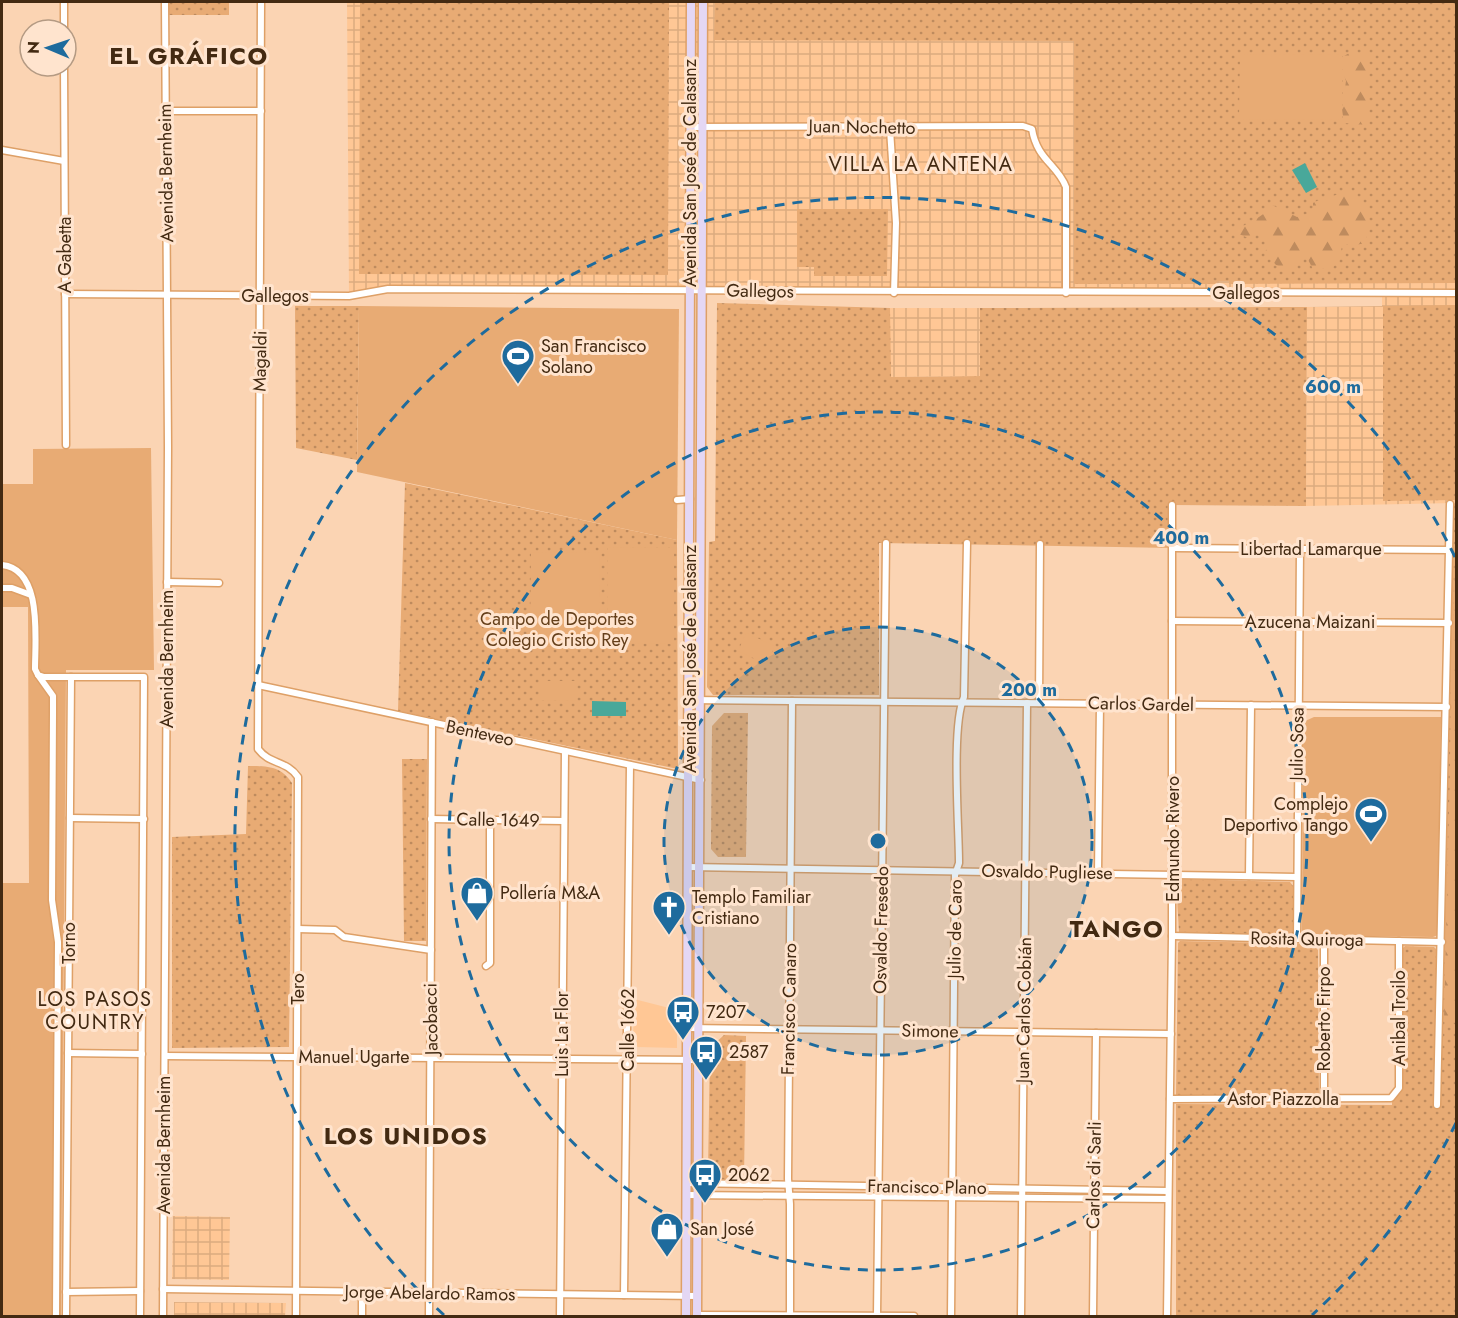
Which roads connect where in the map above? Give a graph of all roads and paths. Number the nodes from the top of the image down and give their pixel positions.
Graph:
1 (64, 2) edge
2 (165, 2) edge
3 (261, 2) edge
4 (691, 2) edge
5 (704, 2) edge
6 (64, 18) edge
7 (64, 78) edge
8 (165, 111) junction
9 (261, 111) junction
10 (691, 127) junction
11 (703, 127) junction
12 (890, 129) junction
13 (2, 150) edge
14 (64, 161) junction
15 (690, 291) junction
16 (703, 291) junction
17 (894, 293) junction
18 (1066, 293) junction
19 (1456, 293) edge
20 (65, 294) junction
21 (167, 295) junction
22 (261, 296) junction
23 (66, 445) dead end
24 (690, 499) junction
25 (677, 500) dead end
26 (1450, 504) dead end
27 (1172, 505) dead end
28 (886, 543) dead end
29 (967, 543) dead end
30 (1040, 544) dead end
31 (1173, 548) junction
32 (1299, 549) junction
33 (1449, 550) junction
34 (2, 565) edge
35 (167, 582) junction
36 (219, 583) dead end
37 (2, 588) edge
38 (31, 595) junction
39 (1172, 621) junction
40 (1299, 622) junction
41 (1449, 623) junction
42 (38, 675) junction
43 (71, 677) junction
44 (258, 685) junction
45 (690, 700) junction
46 (702, 700) junction
47 (792, 701) junction
48 (884, 702) junction
49 (961, 703) junction
50 (1027, 703) junction
51 (1039, 703) junction
52 (1100, 704) junction
53 (1173, 705) junction
54 (1251, 705) junction
55 (1297, 706) junction
56 (1447, 707) junction
57 (432, 722) junction
58 (565, 751) junction
59 (630, 765) junction
60 (689, 778) junction
61 (701, 780) junction
62 (70, 818) junction
63 (144, 819) junction
64 (432, 819) junction
65 (490, 820) junction
66 (564, 821) junction
67 (689, 867) junction
68 (700, 867) junction
69 (790, 868) junction
70 (882, 870) junction
71 (957, 870) junction
72 (1027, 871) junction
73 (1098, 873) junction
74 (1172, 875) junction
75 (1249, 876) junction
76 (1296, 877) junction
77 (298, 929) junction
78 (1172, 936) junction
79 (1297, 939) junction
80 (1324, 939) junction
81 (1399, 941) junction
82 (1442, 942) junction
83 (431, 950) junction
84 (486, 966) dead end
85 (688, 1028) junction
86 (699, 1028) junction
87 (789, 1029) junction
88 (880, 1030) junction
89 (954, 1031) junction
90 (1024, 1032) junction
91 (1096, 1033) junction
92 (1171, 1034) junction
93 (68, 1053) junction
94 (142, 1054) junction
95 (165, 1056) junction
96 (298, 1057) junction
97 (431, 1057) junction
98 (562, 1059) junction
99 (628, 1060) junction
100 (688, 1060) junction
101 (699, 1060) junction
102 (1395, 1095) joint
103 (1170, 1099) junction
104 (1324, 1099) junction
105 (1437, 1105) dead end
106 (687, 1183) junction
107 (698, 1184) junction
108 (788, 1185) junction
109 (878, 1186) junction
110 (953, 1187) junction
111 (1022, 1188) junction
112 (1094, 1190) junction
113 (1168, 1191) junction
114 (687, 1195) junction
115 (698, 1195) junction
116 (789, 1196) junction
117 (878, 1197) junction
118 (953, 1197) junction
119 (1022, 1198) junction
120 (1094, 1198) junction
121 (1168, 1199) junction
122 (163, 1289) junction
123 (296, 1291) junction
124 (66, 1292) junction
125 (140, 1292) junction
126 (362, 1292) junction
127 (429, 1293) junction
128 (560, 1294) junction
129 (624, 1295) junction
130 (686, 1296) junction
131 (697, 1296) junction
132 (697, 1316) edge
133 (790, 1316) edge
134 (877, 1316) edge
135 (56, 1317) edge
136 (66, 1317) edge
137 (140, 1317) edge
138 (163, 1317) edge
139 (296, 1317) edge
140 (362, 1317) edge
141 (429, 1317) edge
142 (560, 1317) edge
143 (686, 1317) edge
144 (914, 1317) edge
145 (951, 1317) edge
146 (1022, 1317) edge
147 (1093, 1317) edge
148 (1167, 1317) edge

1 - 6 street
2 - 8 street, Avenida Bernheim
3 - 9 street, Magaldi
4 - 10 main road, Avenida San José de Calasanz
5 - 11 main road, Avenida San José de Calasanz
7 - 14 street, A Gabetta
8 - 9 street
8 - 21 street, Avenida Bernheim
9 - 22 street, Magaldi
10 - 11 street, Juan Nochetto
10 - 15 main road, Avenida San José de Calasanz
11 - 12 street, Juan Nochetto
11 - 16 main road, Avenida San José de Calasanz
12 - 17 street
12 - 18 street, Juan Nochetto
13 - 14 street
14 - 20 street, A Gabetta
15 - 16 street, Gallegos
15 - 22 street, Gallegos
15 - 24 main road, Avenida San José de Calasanz
16 - 17 street, Gallegos
16 - 46 main road, Avenida San José de Calasanz
17 - 18 street, Gallegos
18 - 19 street, Gallegos
20 - 21 street, Gallegos
20 - 23 street, A Gabetta
21 - 22 street, Gallegos
21 - 35 street, Avenida Bernheim
22 - 44 street, Magaldi
24 - 25 street
24 - 45 main road, Avenida San José de Calasanz
26 - 33 street
27 - 31 street, Edmundo Rivero
28 - 48 street, Osvaldo Fresedo
29 - 49 street, Julio de Caro
30 - 51 street
31 - 32 street, Libertad Lamarque
31 - 39 street, Edmundo Rivero
32 - 33 street, Libertad Lamarque
32 - 40 street, Julio Sosa
33 - 41 street
34 - 38 street
35 - 36 street
35 - 95 street, Avenida Bernheim
37 - 38 street
38 - 42 street
39 - 40 street, Azucena Maizani
39 - 53 street, Edmundo Rivero
40 - 41 street, Azucena Maizani
40 - 55 street, Julio Sosa
41 - 56 street
42 - 43 street
42 - 135 street
43 - 62 street, Torno
43 - 63 street
44 - 57 street, Benteveo
44 - 77 street, Tero
45 - 46 street, Carlos Gardel
45 - 60 main road, Avenida San José de Calasanz
46 - 47 street, Carlos Gardel
46 - 61 main road, Avenida San José de Calasanz
47 - 48 street, Carlos Gardel
47 - 69 street, Francisco Canaro
48 - 49 street, Carlos Gardel
48 - 70 street, Osvaldo Fresedo
49 - 50 street, Carlos Gardel
49 - 71 street, Julio de Caro
50 - 51 street, Carlos Gardel
50 - 72 street, Juan Carlos Cobián
51 - 52 street, Carlos Gardel
52 - 53 street, Carlos Gardel
52 - 73 street
53 - 54 street, Carlos Gardel
53 - 74 street, Edmundo Rivero
54 - 55 street, Carlos Gardel
54 - 75 street
55 - 56 street, Carlos Gardel
55 - 76 street, Julio Sosa
56 - 82 street
57 - 58 street, Benteveo
57 - 64 street, Jacobacci
58 - 59 street, Benteveo
58 - 66 street, Luis La Flor
59 - 60 street, Benteveo
59 - 99 street, Calle 1662
60 - 61 street, Benteveo
60 - 67 main road, Avenida San José de Calasanz
61 - 68 main road, Avenida San José de Calasanz
62 - 63 street
62 - 93 street, Torno
63 - 94 street
64 - 65 street, Calle 1649
64 - 83 street, Jacobacci
65 - 66 street, Calle 1649
65 - 84 street
66 - 98 street, Luis La Flor
67 - 68 street, Osvaldo Pugliese
67 - 85 main road, Avenida San José de Calasanz
68 - 69 street, Osvaldo Pugliese
68 - 86 main road, Avenida San José de Calasanz
69 - 70 street, Osvaldo Pugliese
69 - 87 street, Francisco Canaro
70 - 71 street, Osvaldo Pugliese
70 - 88 street, Osvaldo Fresedo
71 - 72 street, Osvaldo Pugliese
71 - 89 street, Julio de Caro
72 - 73 street, Osvaldo Pugliese
72 - 90 street, Juan Carlos Cobián
73 - 74 street, Osvaldo Pugliese
74 - 75 street, Osvaldo Pugliese
74 - 78 street, Edmundo Rivero
75 - 76 street, Osvaldo Pugliese
76 - 79 street, Julio Sosa
77 - 83 street
77 - 96 street, Tero
78 - 79 street, Rosita Quiroga
78 - 92 street, Edmundo Rivero
79 - 80 street, Rosita Quiroga
80 - 81 street, Rosita Quiroga
80 - 104 street, Roberto Firpo
81 - 82 street, Rosita Quiroga
81 - 102 street, Anibal Troilo
82 - 105 street
83 - 97 street, Jacobacci
85 - 86 street, Simone
85 - 100 main road, Avenida San José de Calasanz
86 - 87 street, Simone
86 - 101 main road, Avenida San José de Calasanz
87 - 88 street, Simone
87 - 108 street, Francisco Canaro
88 - 89 street, Simone
88 - 109 street, Osvaldo Fresedo
89 - 90 street, Simone
89 - 110 street, Julio de Caro
90 - 91 street, Simone
90 - 111 street, Juan Carlos Cobián
91 - 92 street, Simone
91 - 112 street, Carlos di Sarli
92 - 103 street, Edmundo Rivero
93 - 94 street
93 - 124 street, Torno
94 - 125 street
95 - 96 street, Manuel Ugarte
95 - 122 street, Avenida Bernheim
96 - 97 street, Manuel Ugarte
96 - 123 street, Tero
97 - 98 street, Manuel Ugarte
97 - 127 street, Jacobacci
98 - 99 street, Manuel Ugarte
98 - 128 street, Luis La Flor
99 - 100 street, Manuel Ugarte
99 - 129 street, Calle 1662
100 - 101 street, Manuel Ugarte
100 - 106 main road, Avenida San José de Calasanz
101 - 107 main road, Avenida San José de Calasanz
102 - 104 street, Astor Piazzolla
103 - 104 street, Astor Piazzolla
103 - 113 street, Edmundo Rivero
106 - 107 street, Francisco Plano
106 - 114 main road, Avenida San José de Calasanz
107 - 108 street, Francisco Plano
107 - 115 main road, Avenida San José de Calasanz
108 - 109 street, Francisco Plano
108 - 116 street, Francisco Canaro
109 - 110 street, Francisco Plano
109 - 117 street, Osvaldo Fresedo
110 - 111 street, Francisco Plano
110 - 118 street, Julio de Caro
111 - 112 street, Francisco Plano
111 - 119 street, Juan Carlos Cobián
112 - 113 street, Francisco Plano
112 - 120 street, Carlos di Sarli
113 - 121 street, Edmundo Rivero
114 - 115 street, Francisco Plano
114 - 130 main road, Avenida San José de Calasanz
115 - 116 street, Francisco Plano
115 - 131 main road, Avenida San José de Calasanz
116 - 117 street, Francisco Plano
116 - 133 street, Francisco Canaro
117 - 118 street, Francisco Plano
117 - 134 street, Osvaldo Fresedo
118 - 119 street, Francisco Plano
118 - 145 street, Julio de Caro
119 - 120 street, Francisco Plano
119 - 146 street, Juan Carlos Cobián
120 - 121 street, Francisco Plano
120 - 147 street, Carlos di Sarli
121 - 148 street, Edmundo Rivero
122 - 123 street, Jorge Abelardo Ramos
122 - 138 street, Avenida Bernheim
123 - 126 street, Jorge Abelardo Ramos
123 - 139 street, Tero
124 - 125 street
124 - 136 street, Torno
125 - 137 street
126 - 127 street, Jorge Abelardo Ramos
126 - 140 street
127 - 128 street, Jorge Abelardo Ramos
127 - 141 street, Jacobacci
128 - 129 street, Jorge Abelardo Ramos
128 - 142 street, Luis La Flor
129 - 130 street, Jorge Abelardo Ramos
130 - 131 street, Jorge Abelardo Ramos
130 - 143 main road, Avenida San José de Calasanz
131 - 132 main road, Avenida San José de Calasanz
132 - 133 street
133 - 134 street
134 - 144 street

